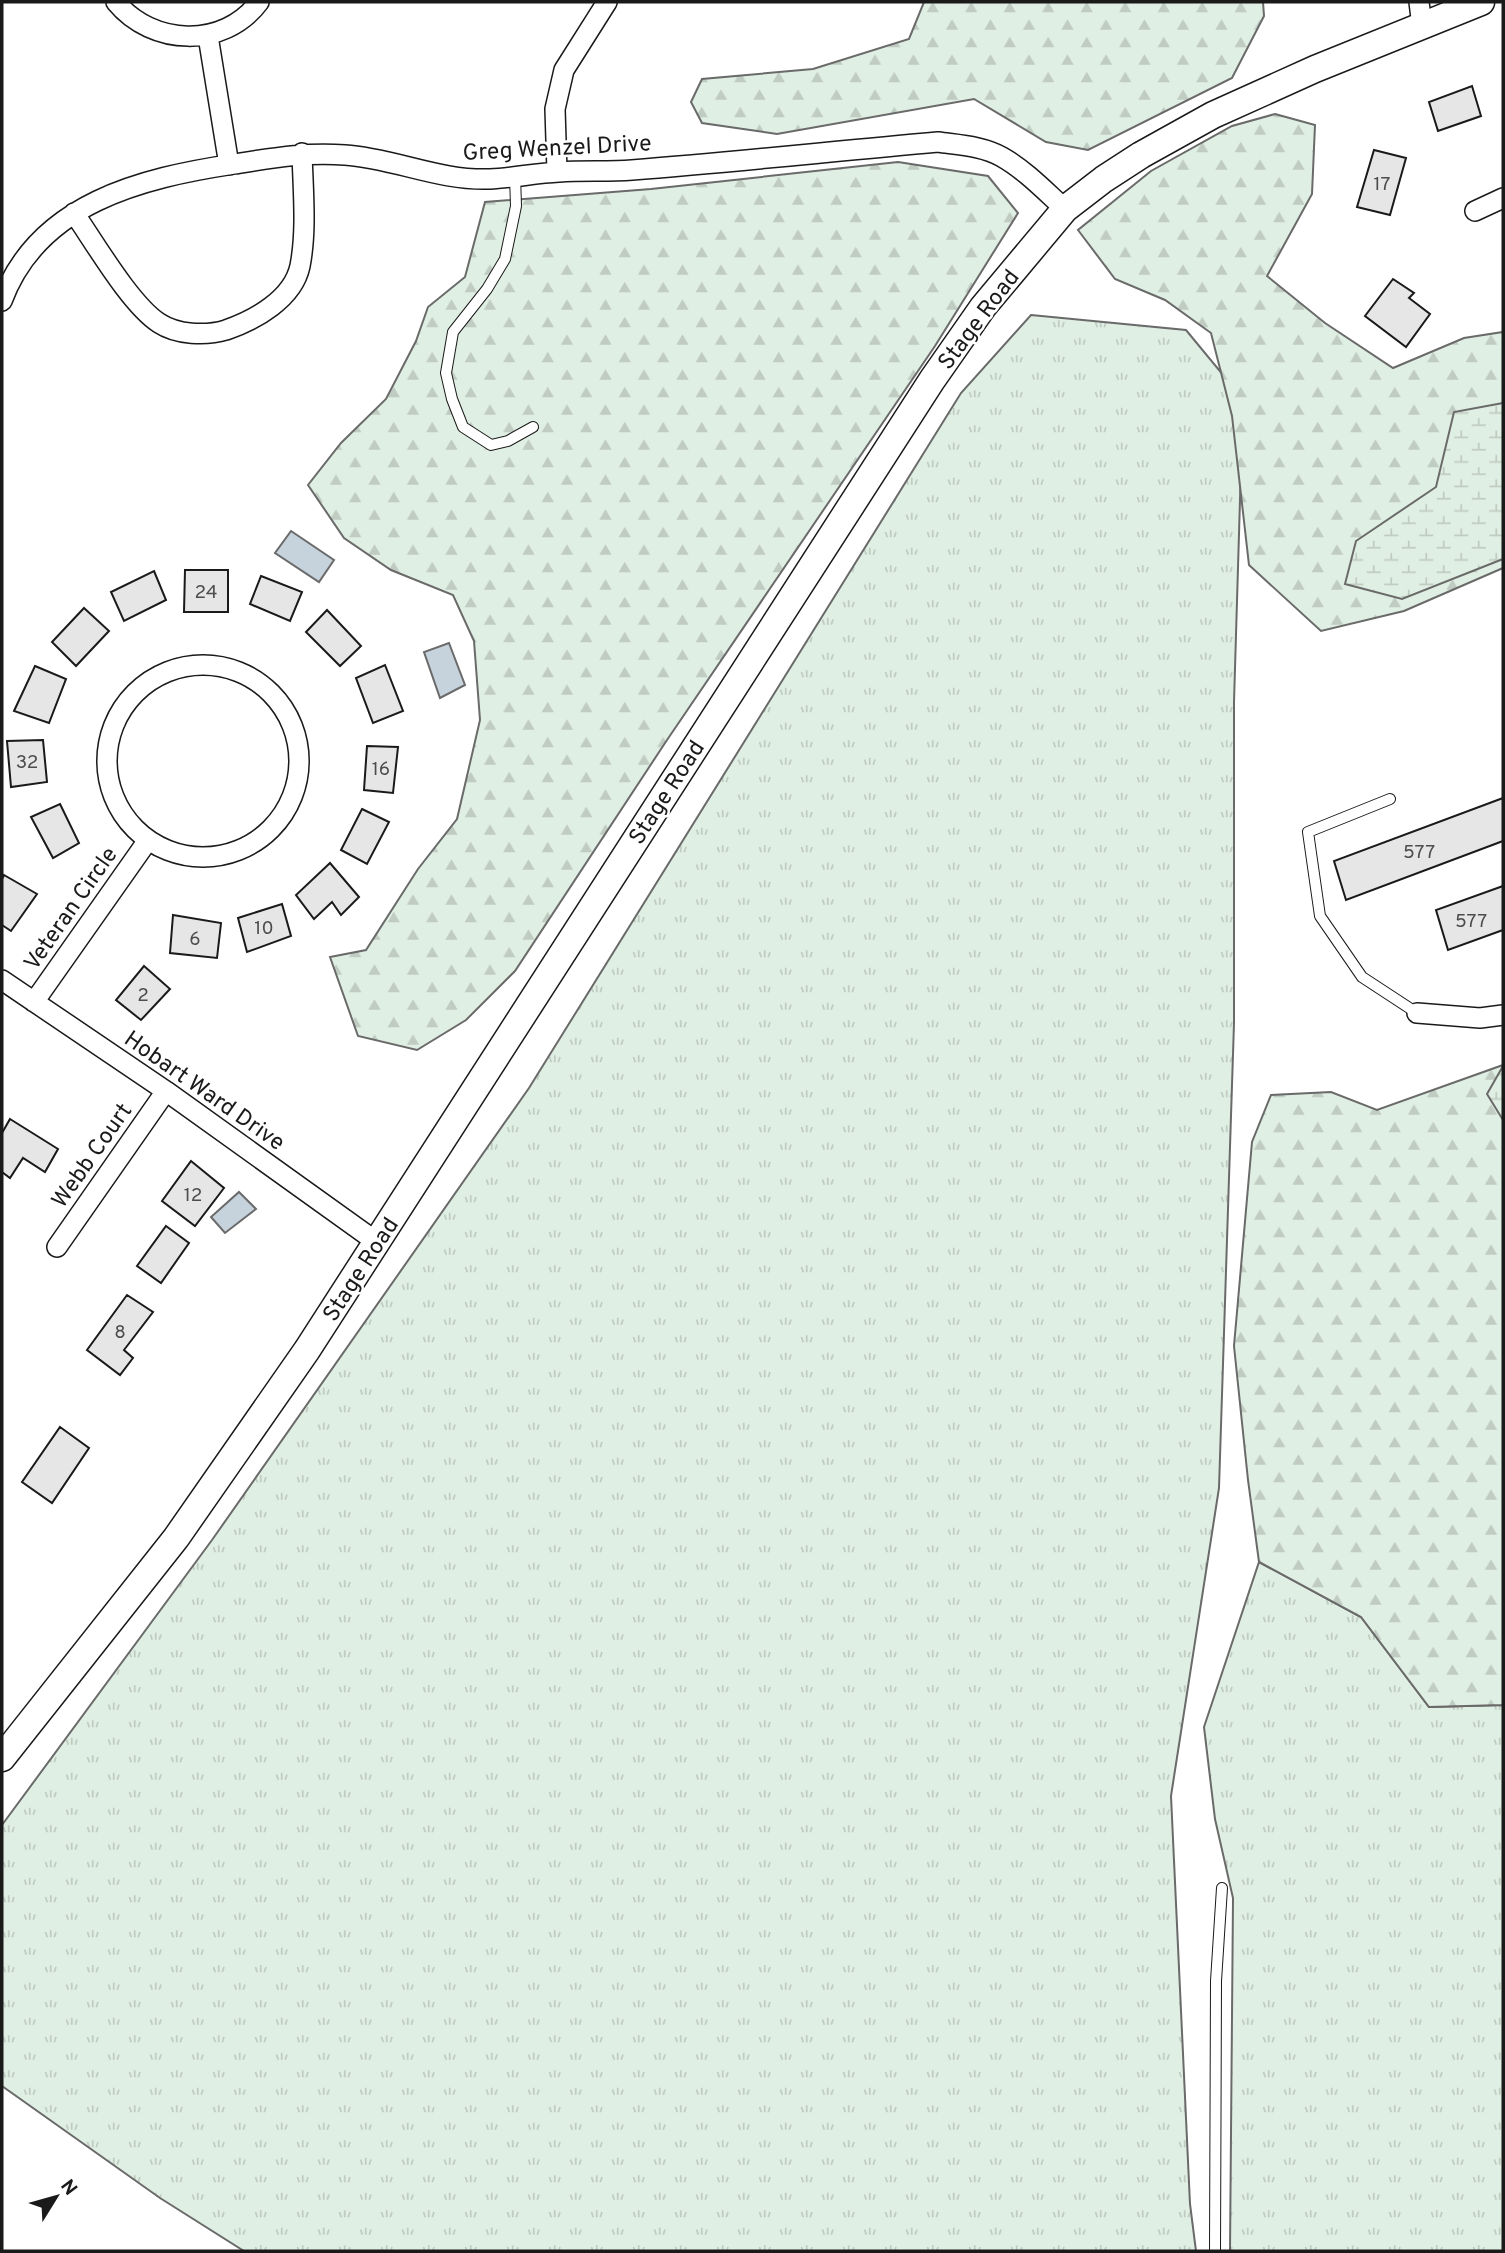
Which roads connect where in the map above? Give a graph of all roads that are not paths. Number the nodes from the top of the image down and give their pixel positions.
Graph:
1 (116, 2) edge
2 (259, 2) edge
3 (607, 2) edge
4 (1480, 2) edge
5 (1421, 14) edge
6 (208, 36) junction
7 (302, 153) junction
8 (229, 165) junction
9 (557, 172) junction
10 (515, 176) junction
11 (1503, 198) edge
12 (1065, 209) junction
13 (1475, 211) dead end
14 (74, 213) junction
15 (2, 301) edge
16 (533, 427) dead end
17 (1390, 799) dead end
18 (146, 842) junction
19 (2, 980) edge
20 (34, 1002) junction
21 (1417, 1013) joint
22 (1503, 1015) edge
23 (166, 1091) junction
24 (377, 1243) junction
25 (57, 1247) dead end
26 (2, 1758) edge
27 (1222, 1888) dead end
28 (1215, 2251) edge

1 - 6 street
2 - 6 street
3 - 9 street
4 - 5 street, Stage Road
5 - 12 street, Stage Road
6 - 8 street
7 - 8 street, Greg Wenzel Drive
7 - 10 street, Greg Wenzel Drive
7 - 14 street
8 - 14 street, Greg Wenzel Drive
9 - 10 street, Greg Wenzel Drive
9 - 12 street, Greg Wenzel Drive
10 - 16 lane
11 - 13 street
12 - 24 street, Stage Road
14 - 15 street, Greg Wenzel Drive
17 - 21 lane
18 - 18 street
18 - 20 street, Veteran Circle
19 - 20 street, Hobart Ward Drive
20 - 23 street, Hobart Ward Drive
21 - 22 street
23 - 24 street, Hobart Ward Drive
23 - 25 street, Webb Court
24 - 26 street, Stage Road
27 - 28 lane

